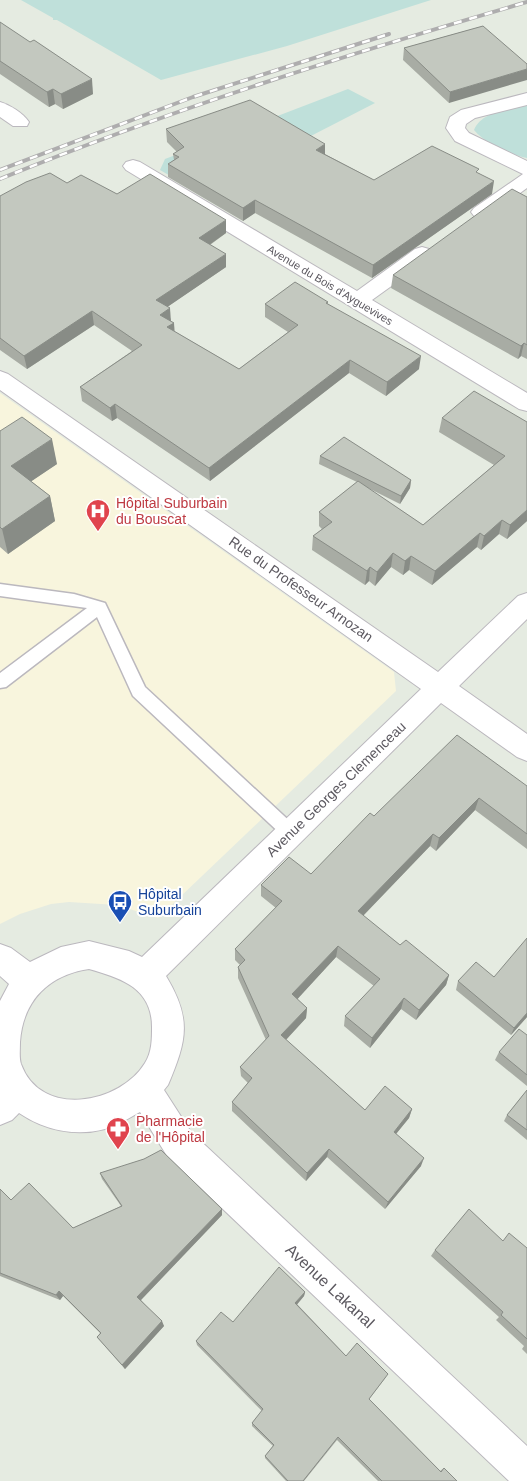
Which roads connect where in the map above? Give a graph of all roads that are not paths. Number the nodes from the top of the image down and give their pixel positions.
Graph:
1 (527, 99) edge
2 (0, 108) edge
3 (20, 122) dead end
4 (133, 166) dead end
5 (527, 169) edge
6 (527, 179) edge
7 (465, 224) edge
8 (442, 240) edge
9 (356, 302) junction
10 (0, 379) edge
11 (527, 403) edge
12 (0, 590) edge
13 (527, 603) edge
14 (100, 607) junction
15 (0, 682) edge
16 (441, 688) junction
17 (527, 749) edge
18 (291, 833) junction
19 (0, 958) edge
20 (145, 974) junction
21 (29, 980) junction
22 (145, 1090) junction
23 (10, 1100) edge
24 (527, 1472) edge

1 - 5 street
2 - 3 street
4 - 9 street, Avenue du Bois d'Ayguevives
6 - 7 street
8 - 9 street
9 - 11 street, Avenue du Bois d'Ayguevives
10 - 16 street, Rue du Professeur Arnozan
12 - 14 lane
13 - 16 street, Avenue Georges Clemenceau
14 - 15 lane
14 - 18 lane
16 - 17 street, Rue du Professeur Arnozan
16 - 18 street, Avenue Georges Clemenceau
18 - 20 street, Avenue Georges Clemenceau
19 - 21 street
20 - 21 street
20 - 22 street
21 - 23 street
22 - 23 street
22 - 24 street, Avenue Lakanal

